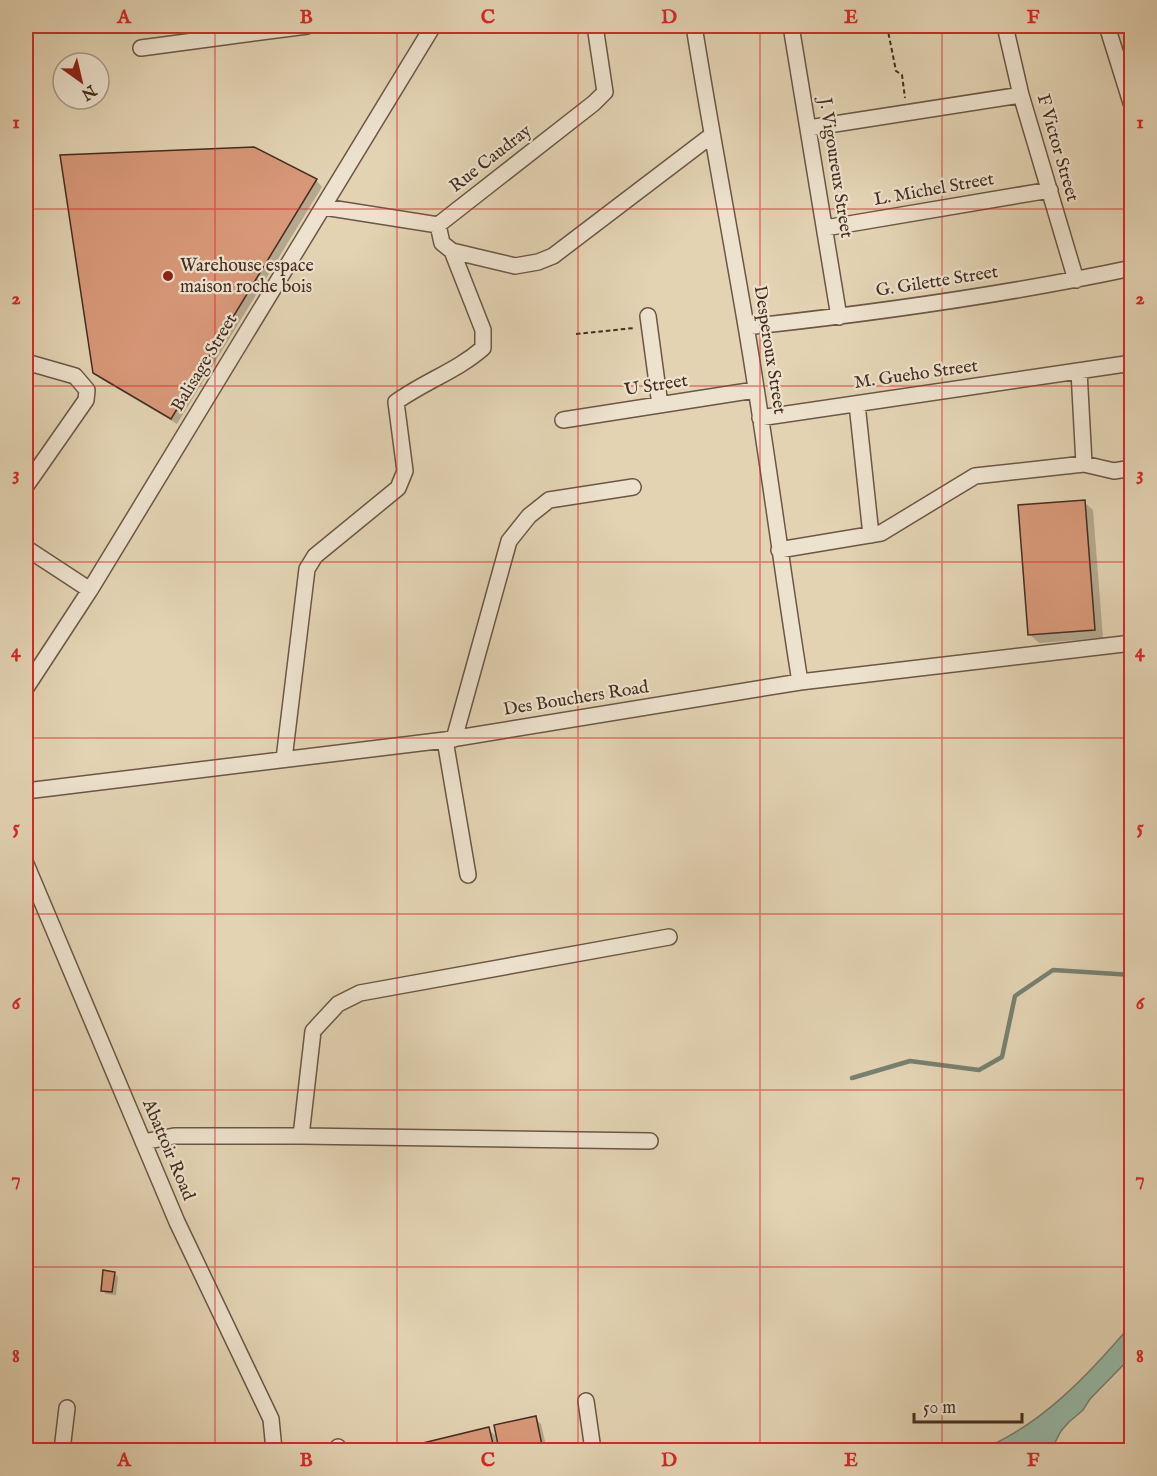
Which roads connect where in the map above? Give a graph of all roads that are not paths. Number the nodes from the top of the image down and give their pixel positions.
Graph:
1 (307, 26) edge
2 (433, 26) edge
3 (595, 26) edge
4 (694, 26) edge
5 (791, 26) edge
6 (1005, 26) edge
7 (1107, 26) edge
8 (141, 48) dead end
9 (1021, 95) junction
10 (1131, 106) edge
11 (809, 128) junction
12 (711, 135) junction
13 (1050, 190) junction
14 (324, 207) junction
15 (438, 225) junction
16 (825, 228) junction
17 (452, 251) junction
18 (1131, 268) edge
19 (1076, 280) junction
20 (839, 317) junction
21 (648, 321) road end
22 (746, 327) junction
23 (26, 362) edge
24 (1131, 363) edge
25 (1079, 371) junction
26 (755, 390) junction
27 (857, 404) junction
28 (660, 405) junction
29 (760, 418) junction
30 (563, 420) dead end
31 (1084, 464) junction
32 (1131, 468) edge
33 (26, 486) edge
34 (633, 487) dead end
35 (871, 535) junction
36 (26, 548) edge
37 (779, 550) junction
38 (90, 590) junction
39 (1131, 643) edge
40 (800, 682) junction
41 (26, 688) edge
42 (449, 740) junction
43 (284, 759) junction
44 (26, 791) edge
45 (26, 864) edge
46 (468, 875) dead end
47 (669, 937) dead end
48 (301, 1136) junction
49 (650, 1141) dead end
50 (143, 1142) junction
51 (586, 1401) dead end
52 (67, 1408) dead end
53 (62, 1450) edge
54 (274, 1450) edge
55 (593, 1450) edge

1 - 8 street
2 - 14 street, Balisage Street
3 - 15 street, Rue Caudray
4 - 12 street, Desperoux Street
5 - 11 street, J. Vigoureux Street
6 - 9 street, F Victor Street
7 - 10 street
9 - 11 street
9 - 13 street, F Victor Street
11 - 16 street, J. Vigoureux Street
12 - 17 street
12 - 22 street, Desperoux Street
13 - 16 street, L. Michel Street
13 - 19 street, F Victor Street
14 - 15 street
14 - 38 street, Balisage Street
15 - 17 street
16 - 20 street, J. Vigoureux Street
17 - 43 street
18 - 19 street, G. Gilette Street
19 - 20 street, G. Gilette Street
20 - 22 street, G. Gilette Street
21 - 28 street
22 - 26 street, Desperoux Street
23 - 33 street
24 - 25 street, M. Gueho Street
25 - 27 street, M. Gueho Street
25 - 31 street
26 - 28 street, U Street
26 - 29 street, Desperoux Street
27 - 29 street, M. Gueho Street
27 - 35 street
28 - 30 street, U Street
29 - 37 street, Desperoux Street
31 - 32 street
31 - 35 street
34 - 42 street
35 - 37 street
36 - 38 street
37 - 40 street, Desperoux Street
38 - 41 street, Balisage Street
39 - 40 street, Des Bouchers Road
40 - 42 street, Des Bouchers Road
42 - 43 street, Des Bouchers Road
42 - 46 street
43 - 44 street, Des Bouchers Road
45 - 50 street, Abattoir Road
47 - 48 street
48 - 49 street
48 - 50 street
50 - 54 street, Abattoir Road
51 - 55 street
52 - 53 street

